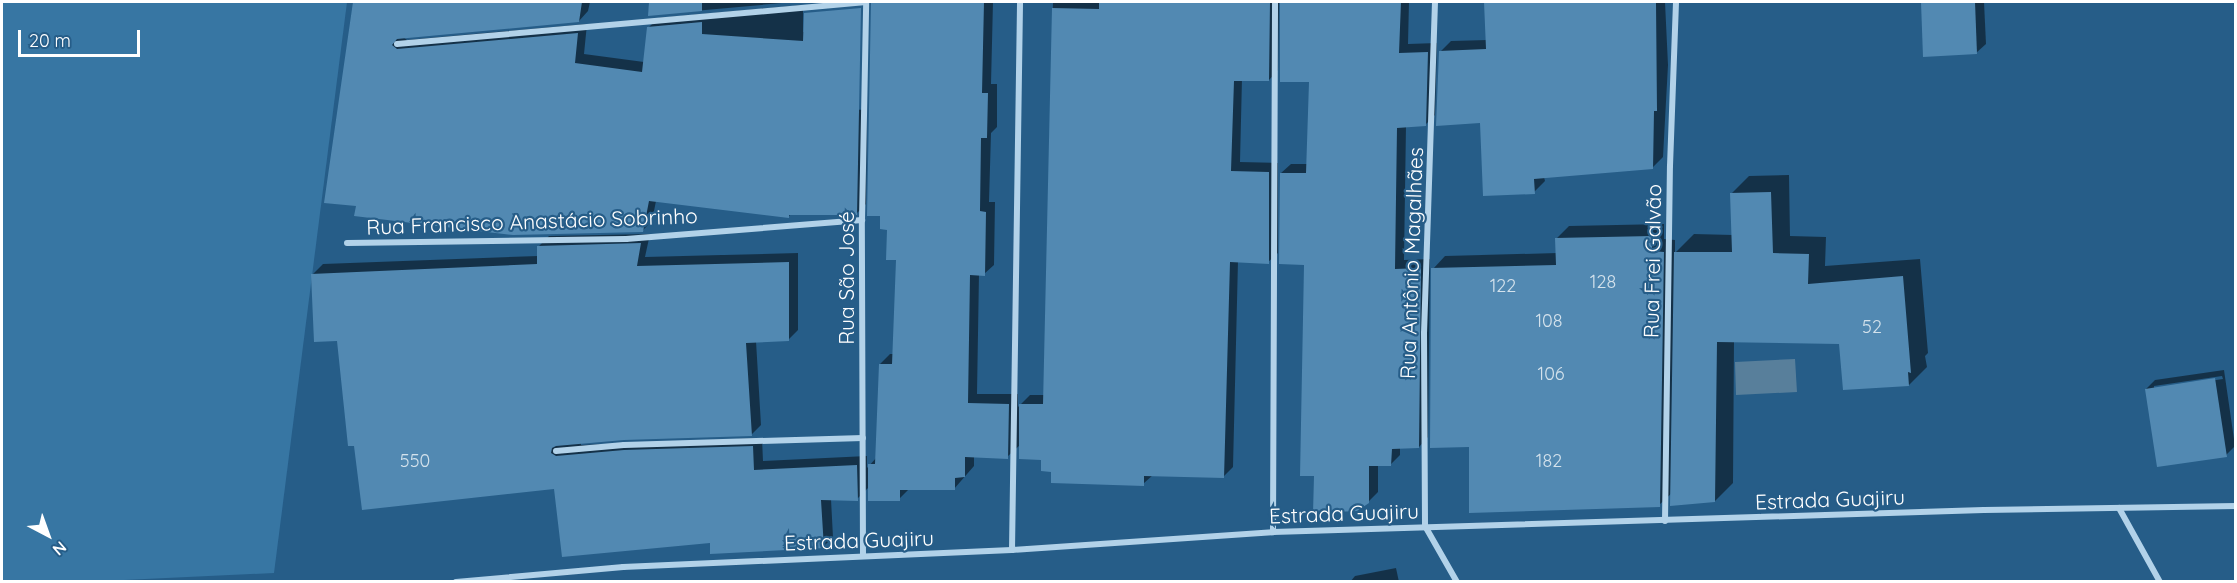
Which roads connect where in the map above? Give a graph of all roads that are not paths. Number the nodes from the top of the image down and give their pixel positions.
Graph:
1 (866, 2) edge
2 (1020, 2) edge
3 (1275, 2) edge
4 (1435, 2) edge
5 (1676, 2) edge
6 (397, 44) dead end
7 (862, 220) junction
8 (347, 243) dead end
9 (863, 438) junction
10 (556, 451) dead end
11 (2235, 506) edge
12 (2119, 508) junction
13 (1665, 521) junction
14 (1425, 526) junction
15 (1273, 532) junction
16 (1012, 550) junction
17 (863, 555) junction
18 (456, 582) edge
19 (1457, 582) edge
20 (2160, 582) edge

1 - 6 street
1 - 7 street, Rua São José
2 - 16 street
3 - 15 street
4 - 14 street, Rua Antônio Magalhães
5 - 13 street, Rua Frei Galvão
7 - 8 street, Rua Francisco Anastácio Sobrinho
7 - 9 street, Rua São José
9 - 10 street
9 - 17 street, Rua São José
11 - 12 street, Estrada Guajiru
12 - 13 street, Estrada Guajiru
12 - 20 street
13 - 14 street, Estrada Guajiru
14 - 15 street, Estrada Guajiru
14 - 19 street
15 - 16 street, Estrada Guajiru
16 - 17 street, Estrada Guajiru
17 - 18 street, Estrada Guajiru

